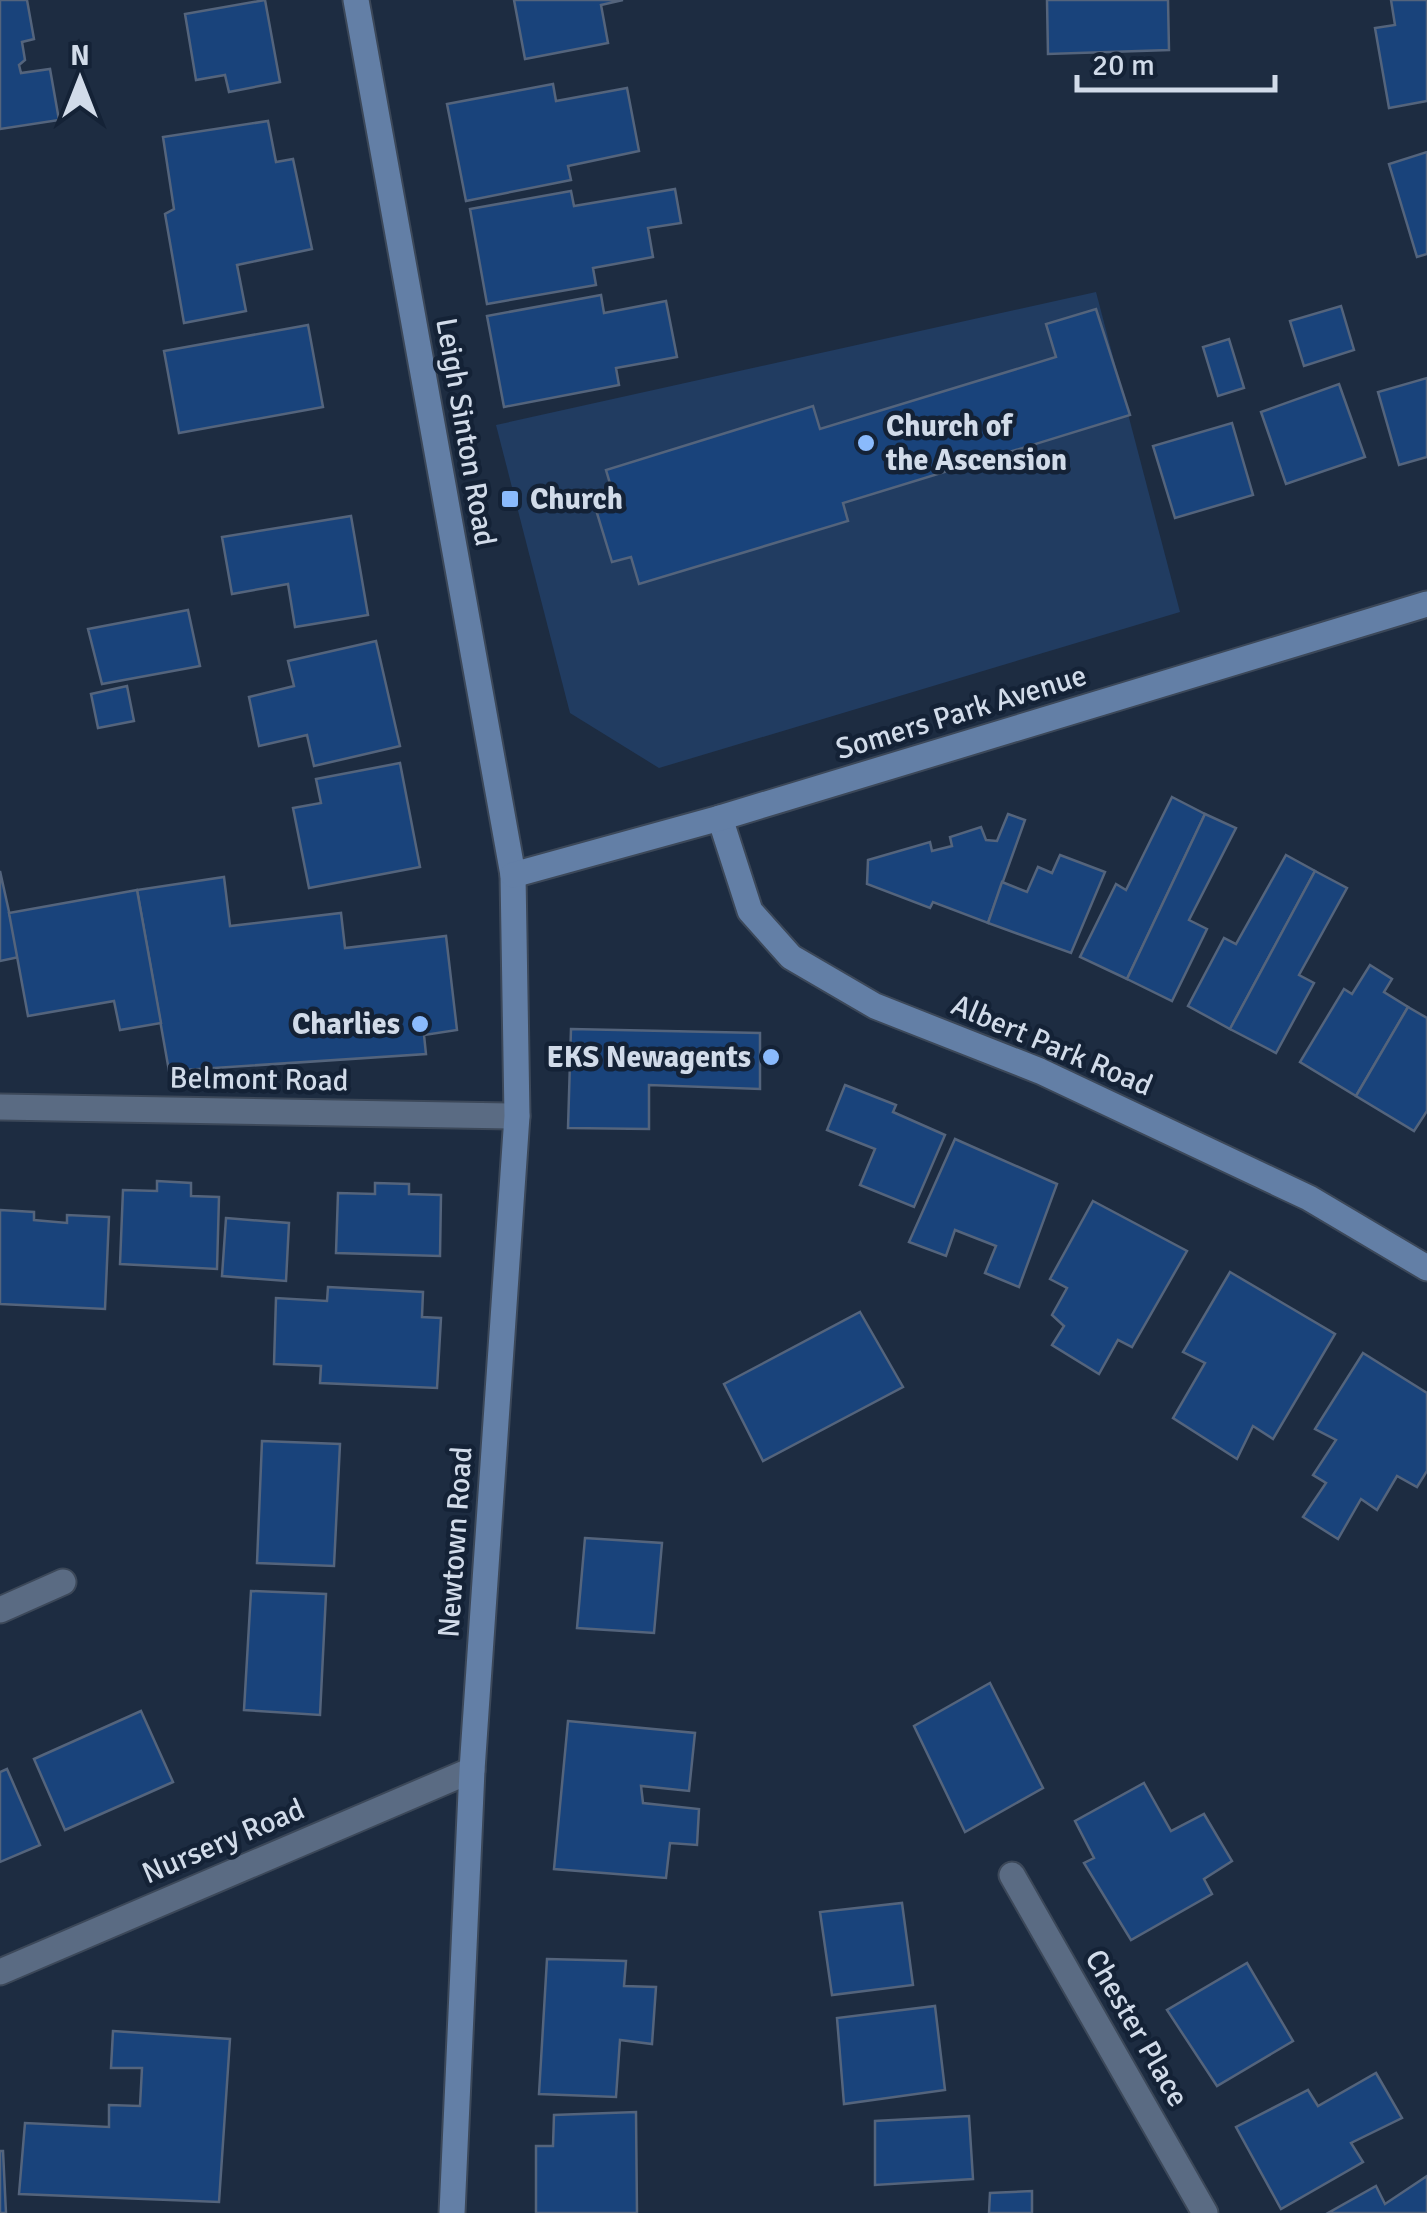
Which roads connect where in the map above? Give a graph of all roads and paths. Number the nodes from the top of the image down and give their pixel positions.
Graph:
1 (356, 0) edge
2 (1427, 604) edge
3 (720, 818) junction
4 (513, 876) junction
5 (0, 1107) edge
6 (517, 1116) junction
7 (1427, 1268) edge
8 (62, 1582) dead end
9 (0, 1610) edge
10 (472, 1770) junction
11 (1012, 1875) dead end
12 (0, 1972) edge
13 (452, 2213) edge
14 (1205, 2213) edge

1 - 4 main road, Leigh Sinton Road
2 - 3 main road, Somers Park Avenue
3 - 4 main road, Somers Park Avenue
3 - 7 main road, Albert Park Road
4 - 6 main road, Newtown Road
5 - 6 street, Belmont Road
6 - 10 main road, Newtown Road
8 - 9 street
10 - 12 street, Nursery Road
10 - 13 main road, Newtown Road
11 - 14 street, Chester Place

